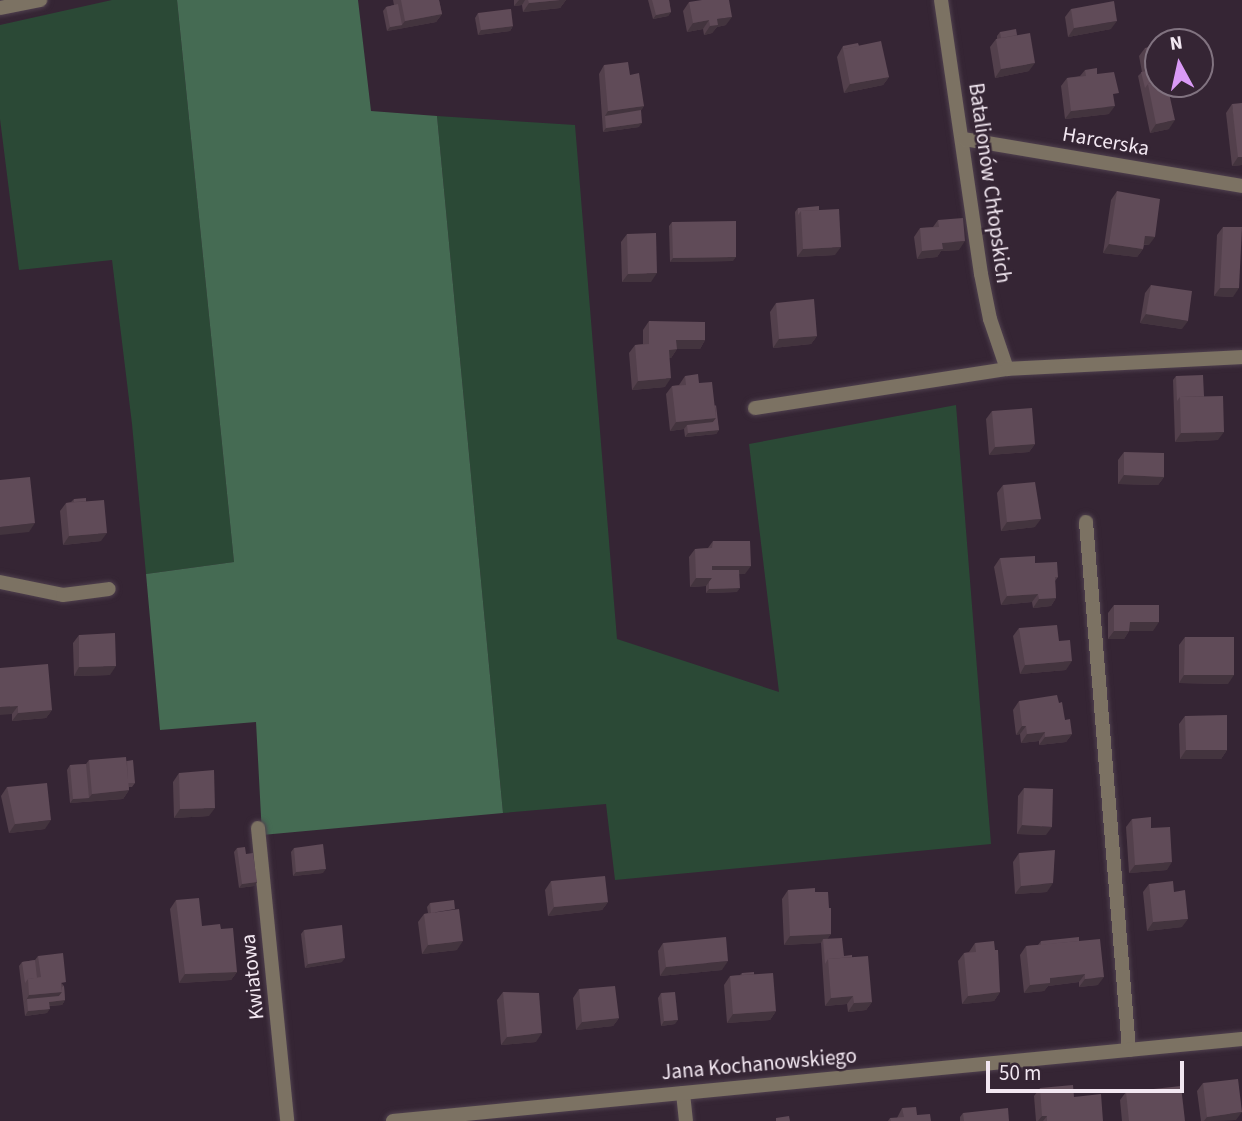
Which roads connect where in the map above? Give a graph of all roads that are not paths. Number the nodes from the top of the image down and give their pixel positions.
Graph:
1 (40, 0) edge
2 (941, 0) edge
3 (0, 8) edge
4 (964, 139) junction
5 (1242, 186) edge
6 (1242, 357) edge
7 (1007, 369) junction
8 (755, 408) dead end
9 (1086, 523) dead end
10 (0, 582) edge
11 (109, 589) dead end
12 (258, 828) dead end
13 (1242, 1039) edge
14 (1129, 1050) junction
15 (683, 1093) junction
16 (287, 1121) edge
17 (393, 1121) edge
18 (686, 1121) edge

1 - 3 street
2 - 4 street, Batalionów Chłopskich
4 - 5 street, Harcerska
4 - 7 street, Batalionów Chłopskich
6 - 7 street
7 - 8 street
9 - 14 street
10 - 11 street
12 - 16 street, Kwiatowa
13 - 14 street, Jana Kochanowskiego
14 - 15 street, Jana Kochanowskiego
15 - 17 street, Jana Kochanowskiego
15 - 18 street

